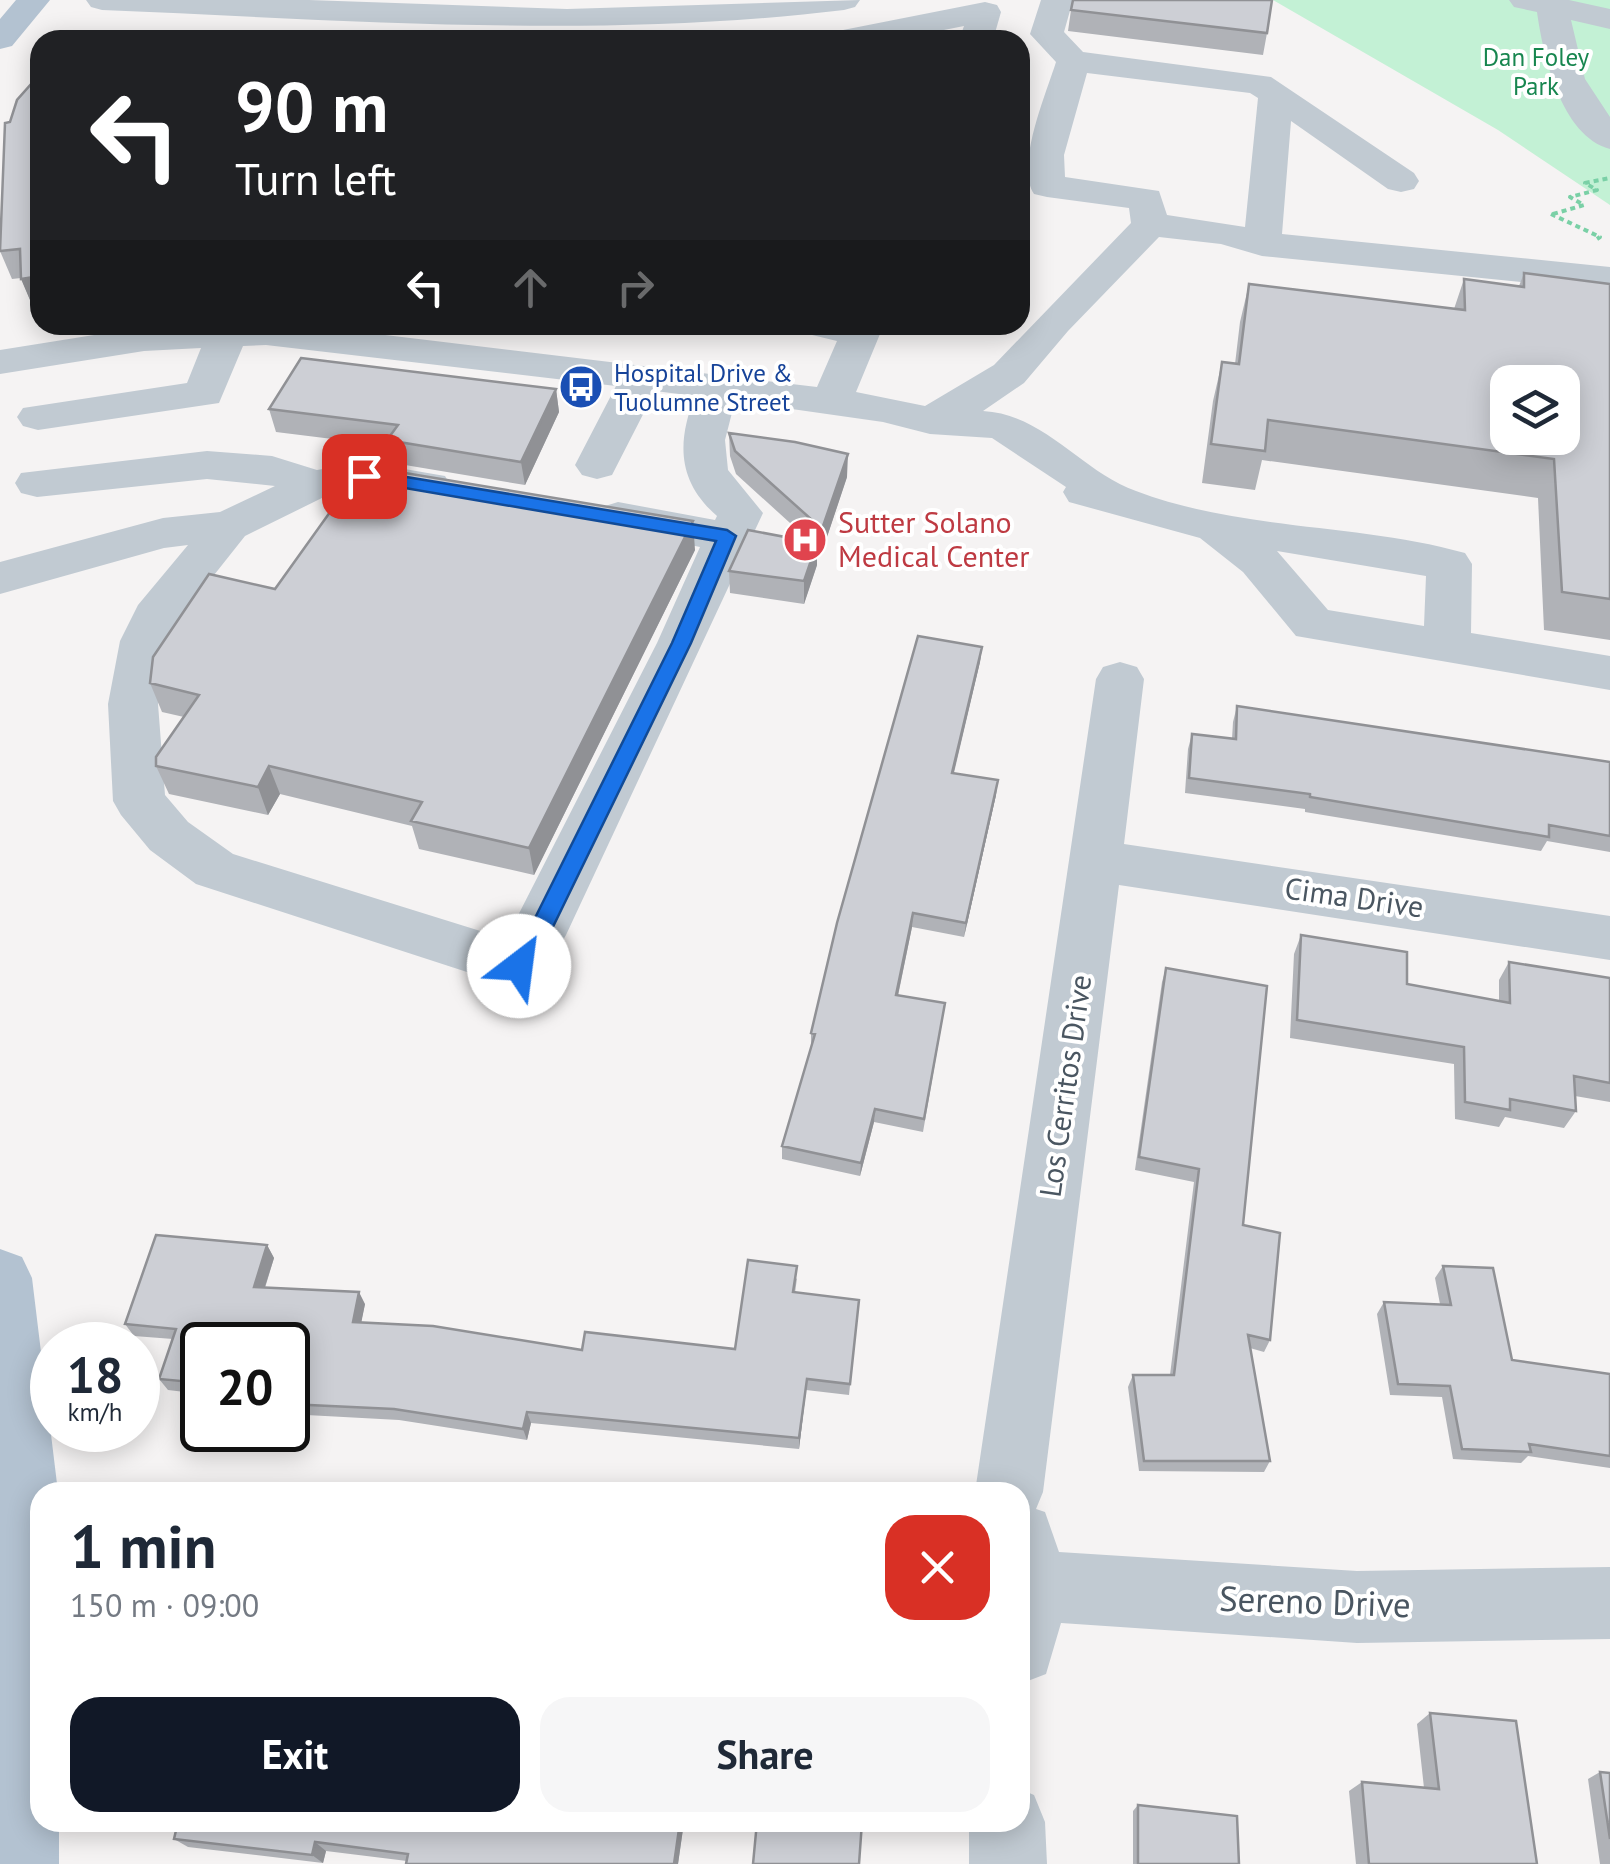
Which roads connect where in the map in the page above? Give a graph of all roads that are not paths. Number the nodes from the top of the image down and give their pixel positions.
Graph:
1 (34, 0) edge
2 (102, 0) edge
3 (844, 0) edge
4 (1057, 0) edge
5 (1539, 4) edge
6 (1610, 18) edge
7 (464, 27) edge
8 (894, 30) edge
9 (979, 30) edge
10 (0, 39) edge
11 (1073, 61) junction
12 (1276, 94) junction
13 (1610, 138) edge
14 (1033, 154) edge
15 (1401, 181) dead end
16 (1150, 225) junction
17 (1262, 244) junction
18 (1610, 279) edge
19 (1083, 292) junction
20 (192, 335) edge
21 (227, 335) edge
22 (387, 335) edge
23 (860, 335) edge
24 (515, 342) edge
25 (1022, 357) junction
26 (0, 362) edge
27 (642, 376) junction
28 (720, 386) junction
29 (832, 400) junction
30 (38, 417) dead end
31 (930, 420) junction
32 (1046, 458) junction
33 (597, 466) dead end
34 (37, 483) dead end
35 (315, 484) junction
36 (482, 495) edge
37 (1119, 502) junction
38 (580, 511) edge
39 (1206, 525) junction
40 (229, 526) junction
41 (727, 536) junction
42 (0, 578) edge
43 (1447, 645) junction
44 (1610, 673) edge
45 (1120, 679) dead end
46 (1098, 861) junction
47 (1610, 938) edge
48 (0, 1278) edge
49 (1011, 1482) edge
50 (22, 1513) edge
51 (1030, 1589) edge
52 (1610, 1603) edge
53 (1007, 1832) edge
54 (20, 1864) edge
55 (1008, 1864) edge

1 - 10 main road
2 - 7 street
3 - 7 street
4 - 11 street
5 - 6 street
5 - 13 street
8 - 9 street
11 - 12 street
11 - 14 street
12 - 15 street
12 - 17 street
14 - 16 street
16 - 17 street
16 - 19 street
17 - 18 street
17 - 19 street
19 - 25 street
20 - 26 street
21 - 30 street
22 - 24 street
23 - 29 street
24 - 27 street
25 - 31 street
25 - 32 street
27 - 28 street
27 - 33 street
28 - 29 street
28 - 41 street
29 - 31 street
31 - 32 street
31 - 37 street
32 - 37 street
34 - 35 street
35 - 36 street
35 - 40 street
37 - 39 street
38 - 41 street
39 - 43 street
39 - 43 street
40 - 41 street
40 - 42 street
43 - 44 street
45 - 46 street, Los Cerritos Drive
46 - 47 street, Cima Drive
46 - 49 street, Los Cerritos Drive
48 - 50 main road
50 - 54 main road
51 - 52 street, Sereno Drive
53 - 55 street

